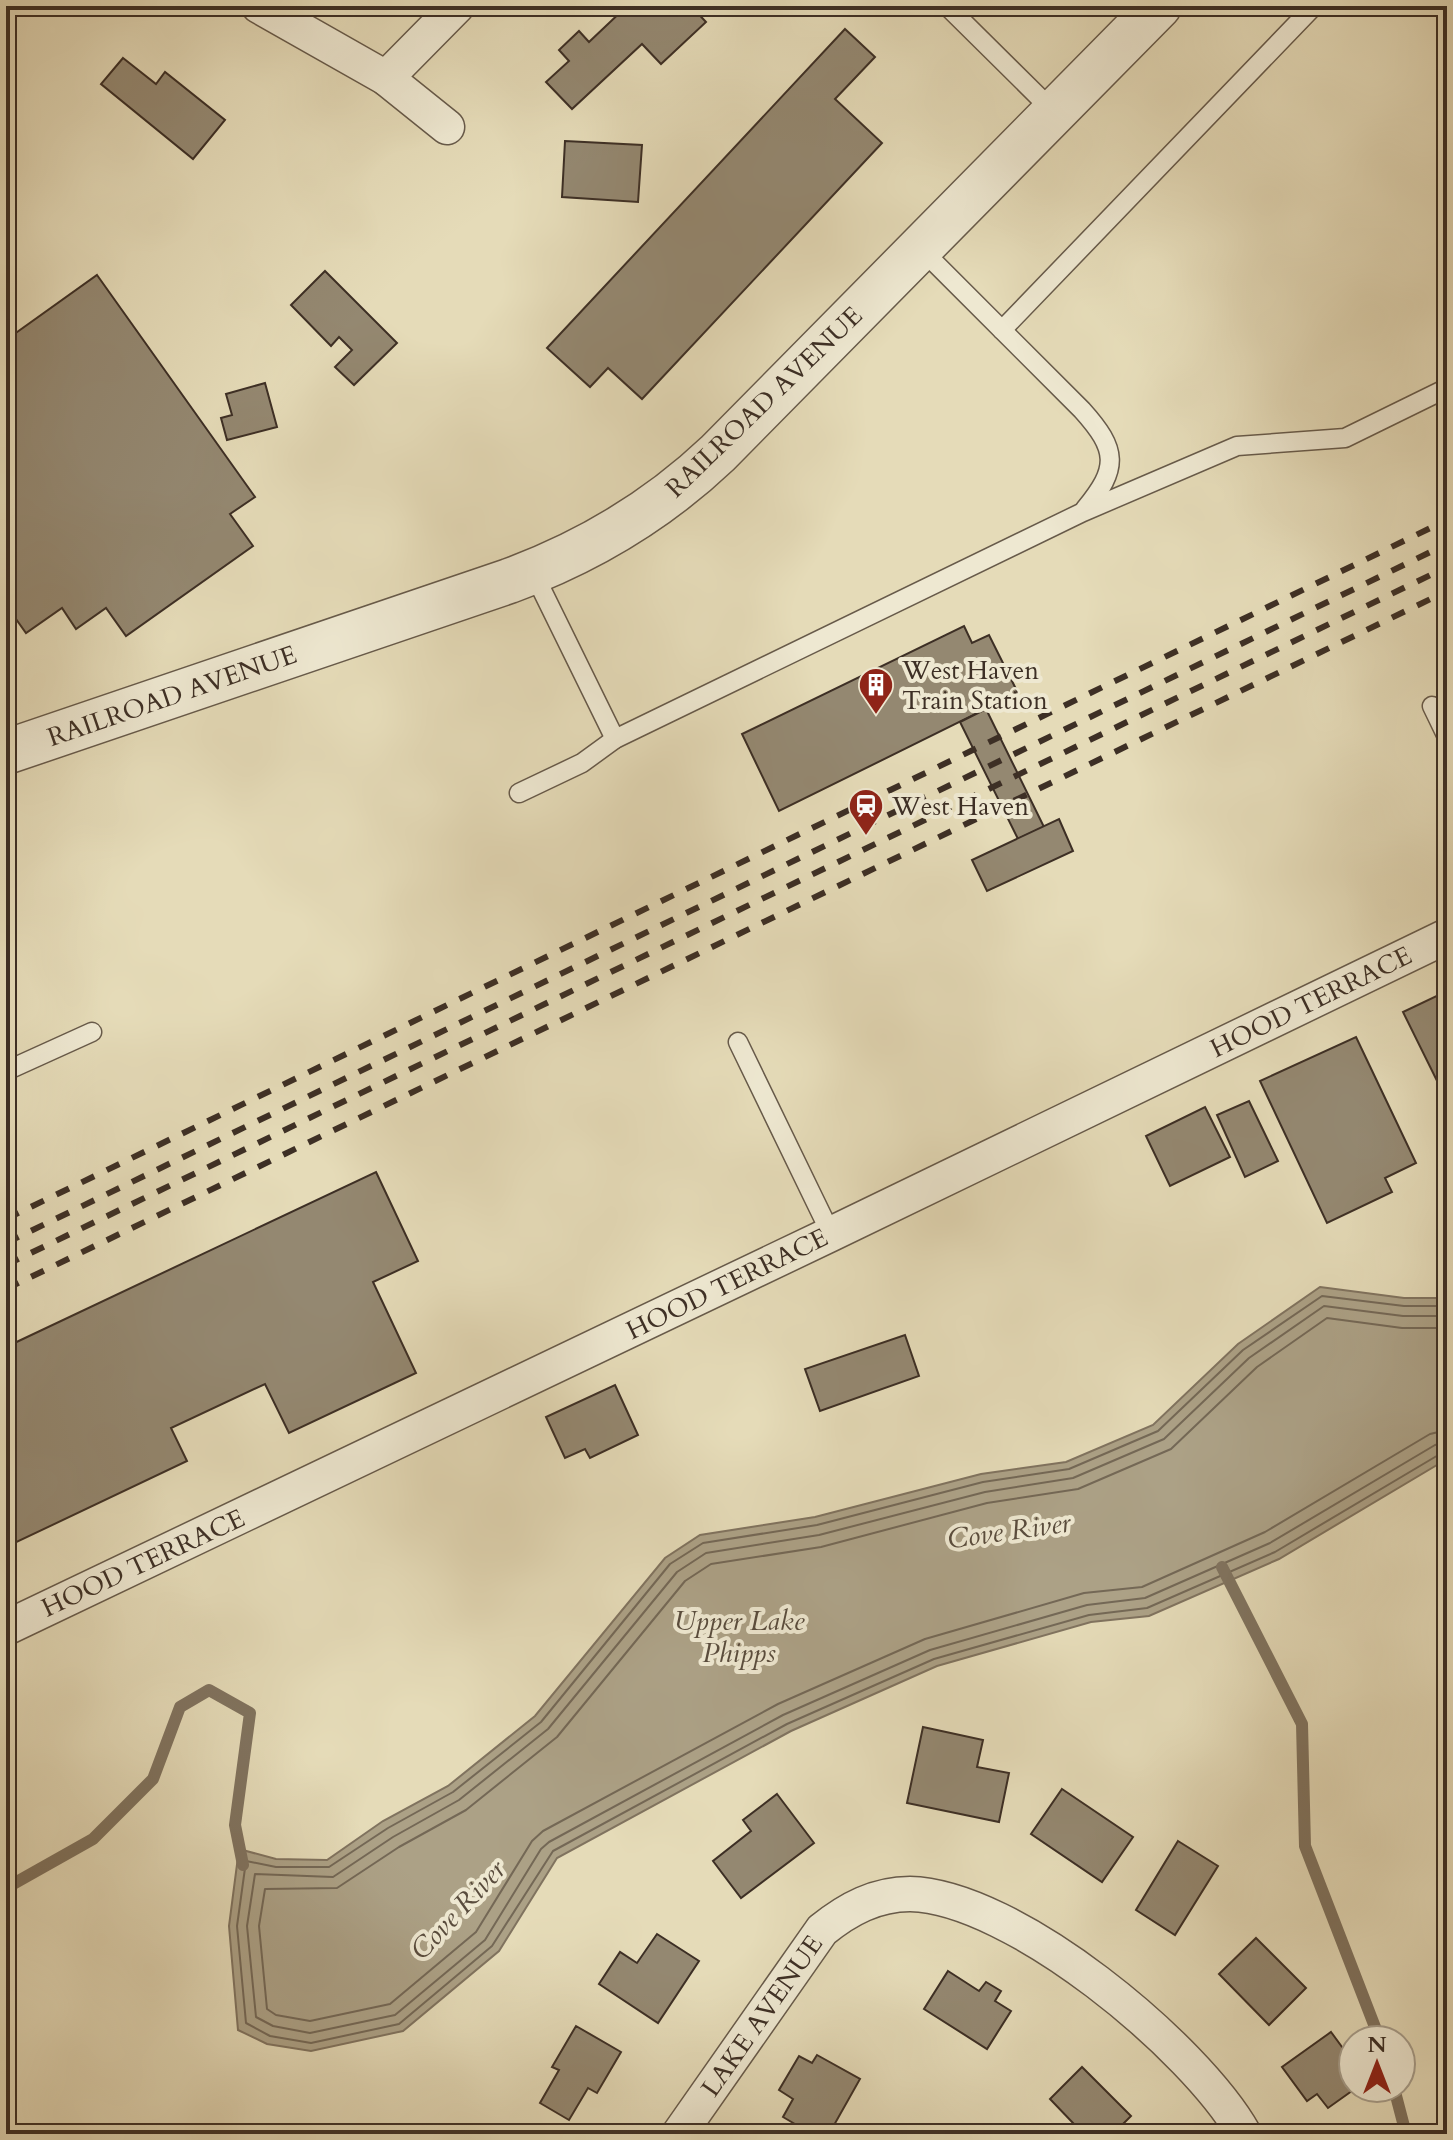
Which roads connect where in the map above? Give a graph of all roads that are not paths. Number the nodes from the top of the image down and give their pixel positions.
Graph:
1 (259, 6) edge
2 (457, 6) edge
3 (947, 6) edge
4 (1159, 6) edge
5 (1314, 6) edge
6 (386, 78) junction
7 (1054, 112) junction
8 (447, 127) dead end
9 (920, 248) junction
10 (1002, 330) junction
11 (1447, 388) edge
12 (1083, 512) junction
13 (533, 572) junction
14 (1432, 706) dead end
15 (1447, 737) edge
16 (615, 739) junction
17 (6, 752) edge
18 (519, 793) dead end
19 (1447, 936) edge
20 (92, 1032) dead end
21 (738, 1042) dead end
22 (6, 1071) edge
23 (831, 1234) junction
24 (6, 1628) edge
25 (679, 2134) edge
26 (1244, 2134) edge

1 - 6 street
2 - 6 street
3 - 7 lane
4 - 7 street, RAILROAD AVENUE
5 - 10 lane
6 - 8 street
7 - 9 street, RAILROAD AVENUE
9 - 10 lane
9 - 13 street, RAILROAD AVENUE
10 - 12 lane
11 - 12 lane
12 - 16 lane
13 - 16 lane
13 - 17 street, RAILROAD AVENUE
14 - 15 lane
16 - 18 lane
19 - 23 street, HOOD TERRACE
20 - 22 lane
21 - 23 lane
23 - 24 street, HOOD TERRACE
25 - 26 street, LAKE AVENUE

